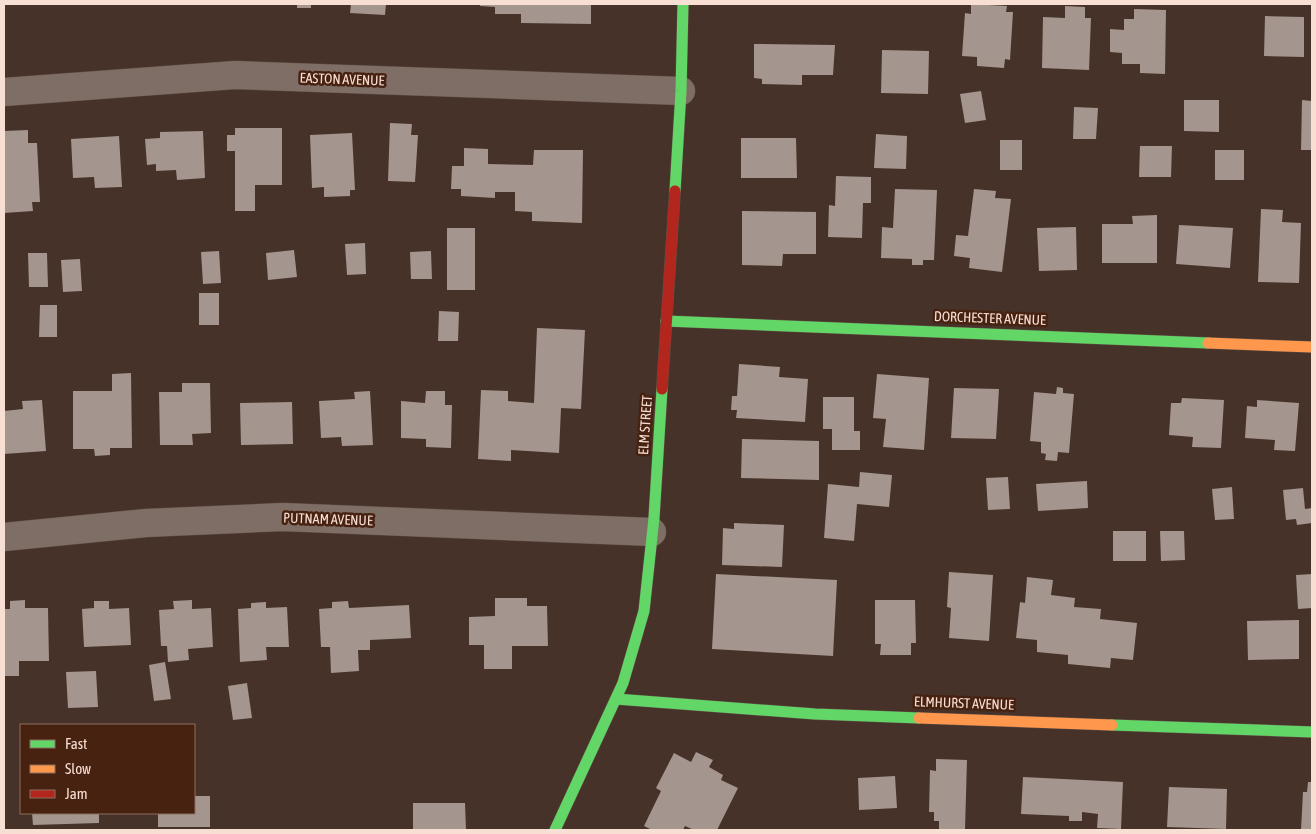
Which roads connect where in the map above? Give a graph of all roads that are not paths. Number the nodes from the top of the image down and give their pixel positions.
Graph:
1 (683, 4) edge
2 (681, 91) junction
3 (4, 92) edge
4 (666, 321) junction
5 (1312, 347) edge
6 (652, 532) junction
7 (4, 536) edge
8 (616, 699) junction
9 (1312, 732) edge
10 (554, 830) edge

1 - 2 street, ELM STREET
2 - 3 street, EASTON AVENUE
2 - 4 street, ELM STREET
4 - 5 street, DORCHESTER AVENUE
4 - 6 street, ELM STREET
6 - 7 street, PUTNAM AVENUE
6 - 8 street, ELM STREET
8 - 9 street, ELMHURST AVENUE
8 - 10 street, ELM STREET

